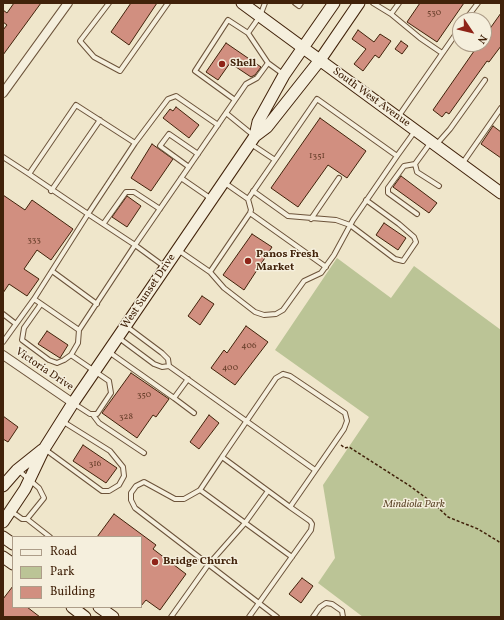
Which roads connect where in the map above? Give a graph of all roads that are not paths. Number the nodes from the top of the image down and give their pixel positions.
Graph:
1 (68, 3) edge
2 (109, 3) edge
3 (168, 3) edge
4 (242, 3) edge
5 (265, 3) edge
6 (334, 3) edge
7 (359, 3) edge
8 (373, 3) edge
9 (399, 3) edge
10 (478, 3) edge
11 (472, 12) edge
12 (391, 14) junction
13 (260, 16) junction
14 (248, 33) junction
15 (452, 39) edge
16 (303, 48) junction
17 (442, 53) junction
18 (320, 60) junction
19 (268, 63) junction
20 (284, 75) junction
21 (485, 80) dead end
22 (3, 93) edge
23 (235, 100) junction
24 (501, 108) edge
25 (226, 113) junction
26 (398, 118) junction
27 (100, 120) junction
28 (218, 125) junction
29 (415, 130) junction
30 (253, 140) junction
31 (135, 143) junction
32 (433, 144) junction
33 (198, 154) junction
34 (397, 156) junction
35 (3, 157) edge
36 (275, 160) junction
37 (415, 164) junction
38 (461, 164) junction
39 (189, 167) junction
40 (29, 174) junction
41 (181, 178) junction
42 (339, 178) dead end
43 (224, 182) junction
44 (439, 186) dead end
45 (51, 190) junction
46 (253, 192) junction
47 (501, 193) edge
48 (212, 199) junction
49 (248, 199) junction
50 (366, 200) junction
51 (160, 209) junction
52 (250, 213) junction
53 (88, 214) junction
54 (417, 214) dead end
55 (311, 219) junction
56 (104, 223) junction
57 (350, 225) junction
58 (135, 245) junction
59 (177, 250) junction
60 (326, 267) junction
61 (166, 268) junction
62 (52, 271) junction
63 (210, 272) junction
64 (34, 299) junction
65 (41, 304) junction
66 (97, 304) junction
67 (3, 314) edge
68 (16, 324) junction
69 (126, 326) junction
70 (79, 330) junction
71 (118, 338) junction
72 (3, 342) edge
73 (108, 352) junction
74 (3, 354) edge
75 (71, 355) junction
76 (170, 366) junction
77 (95, 371) junction
78 (188, 379) junction
79 (174, 398) junction
80 (73, 403) junction
81 (194, 414) dead end
82 (93, 415) junction
83 (62, 421) junction
84 (247, 421) junction
85 (44, 448) junction
86 (144, 453) dead end
87 (222, 457) junction
88 (17, 470) junction
89 (315, 470) junction
90 (30, 479) junction
91 (3, 486) edge
92 (200, 490) junction
93 (268, 490) junction
94 (290, 507) junction
95 (10, 511) junction
96 (27, 519) junction
97 (3, 522) edge
98 (245, 523) junction
99 (49, 536) edge
100 (3, 537) edge
101 (12, 543) edge
102 (3, 557) edge
103 (292, 557) junction
104 (12, 563) edge
105 (208, 566) junction
106 (259, 603) junction
107 (73, 608) edge
108 (86, 617) edge
109 (171, 617) edge
110 (249, 617) edge
111 (277, 617) edge
112 (313, 617) edge
113 (344, 617) edge

1 - 22 street
2 - 3 lane
4 - 13 main road, South West Avenue
5 - 13 lane
6 - 16 main road, West Sunset Drive
7 - 18 main road, West Sunset Drive
8 - 12 lane
9 - 12 lane
10 - 11 lane
12 - 17 lane
13 - 14 lane
13 - 16 main road, South West Avenue
14 - 19 lane
14 - 23 lane
15 - 17 lane
16 - 18 main road, South West Avenue
16 - 20 main road, West Sunset Drive
17 - 26 lane
18 - 26 main road, South West Avenue
18 - 30 main road, West Sunset Drive
19 - 20 lane
19 - 23 lane
20 - 30 main road, West Sunset Drive
21 - 32 lane
23 - 25 lane
24 - 38 lane
25 - 28 lane
25 - 30 lane
26 - 29 main road, South West Avenue
27 - 31 lane
27 - 40 lane
27 - 45 lane
28 - 31 lane
28 - 33 lane
29 - 32 main road, South West Avenue
29 - 34 lane
30 - 36 lane
30 - 43 main road, West Sunset Drive
31 - 53 lane
32 - 37 lane
32 - 38 main road, South West Avenue
33 - 39 lane
33 - 39 lane
34 - 36 lane
34 - 50 lane
35 - 40 lane
36 - 46 lane
37 - 44 lane
37 - 54 lane
38 - 47 main road, South West Avenue
39 - 41 lane
40 - 45 lane
41 - 48 lane
41 - 51 lane
42 - 55 lane
43 - 48 main road, West Sunset Drive
43 - 49 lane
45 - 53 lane
46 - 49 lane
46 - 55 lane
48 - 59 main road, West Sunset Drive
49 - 52 lane
50 - 57 lane
50 - 57 lane
51 - 56 lane
51 - 58 lane
52 - 60 lane
52 - 63 lane
53 - 56 lane
53 - 62 lane
55 - 57 lane
56 - 58 lane
57 - 60 lane
58 - 61 lane
58 - 66 lane
59 - 61 main road, West Sunset Drive
59 - 63 lane
60 - 63 lane
61 - 69 main road, West Sunset Drive
62 - 64 lane
62 - 66 lane
64 - 65 lane
64 - 68 lane
65 - 70 lane
65 - 75 lane
66 - 70 lane
67 - 68 lane
68 - 72 lane
69 - 71 main road, West Sunset Drive
69 - 76 lane
70 - 75 lane
71 - 73 main road, West Sunset Drive
71 - 76 lane
73 - 77 main road, West Sunset Drive
73 - 79 lane
74 - 80 street, Victoria Drive
75 - 77 lane
76 - 78 lane
77 - 80 main road, West Sunset Drive
77 - 82 lane
78 - 79 lane
78 - 84 lane
79 - 81 lane
80 - 82 lane
80 - 83 main road, West Sunset Drive
82 - 86 lane
83 - 85 main road, West Sunset Drive
83 - 85 lane
84 - 87 lane
84 - 89 lane
84 - 89 lane
85 - 88 main road, West Sunset Drive
85 - 90 main road, West Sunset Drive
87 - 92 lane
87 - 93 lane
88 - 90 lane
88 - 91 main road, West Sunset Drive
89 - 94 lane
90 - 95 main road, West Sunset Drive
90 - 96 lane
92 - 98 lane
92 - 105 lane
93 - 94 lane
93 - 98 lane
94 - 103 lane
95 - 96 lane
95 - 97 main road, West Sunset Drive
96 - 99 lane
98 - 103 lane
98 - 105 lane
100 - 101 main road
102 - 104 main road
103 - 106 lane
105 - 106 lane
105 - 109 lane
106 - 110 lane
106 - 111 lane
107 - 108 main road
112 - 113 lane

